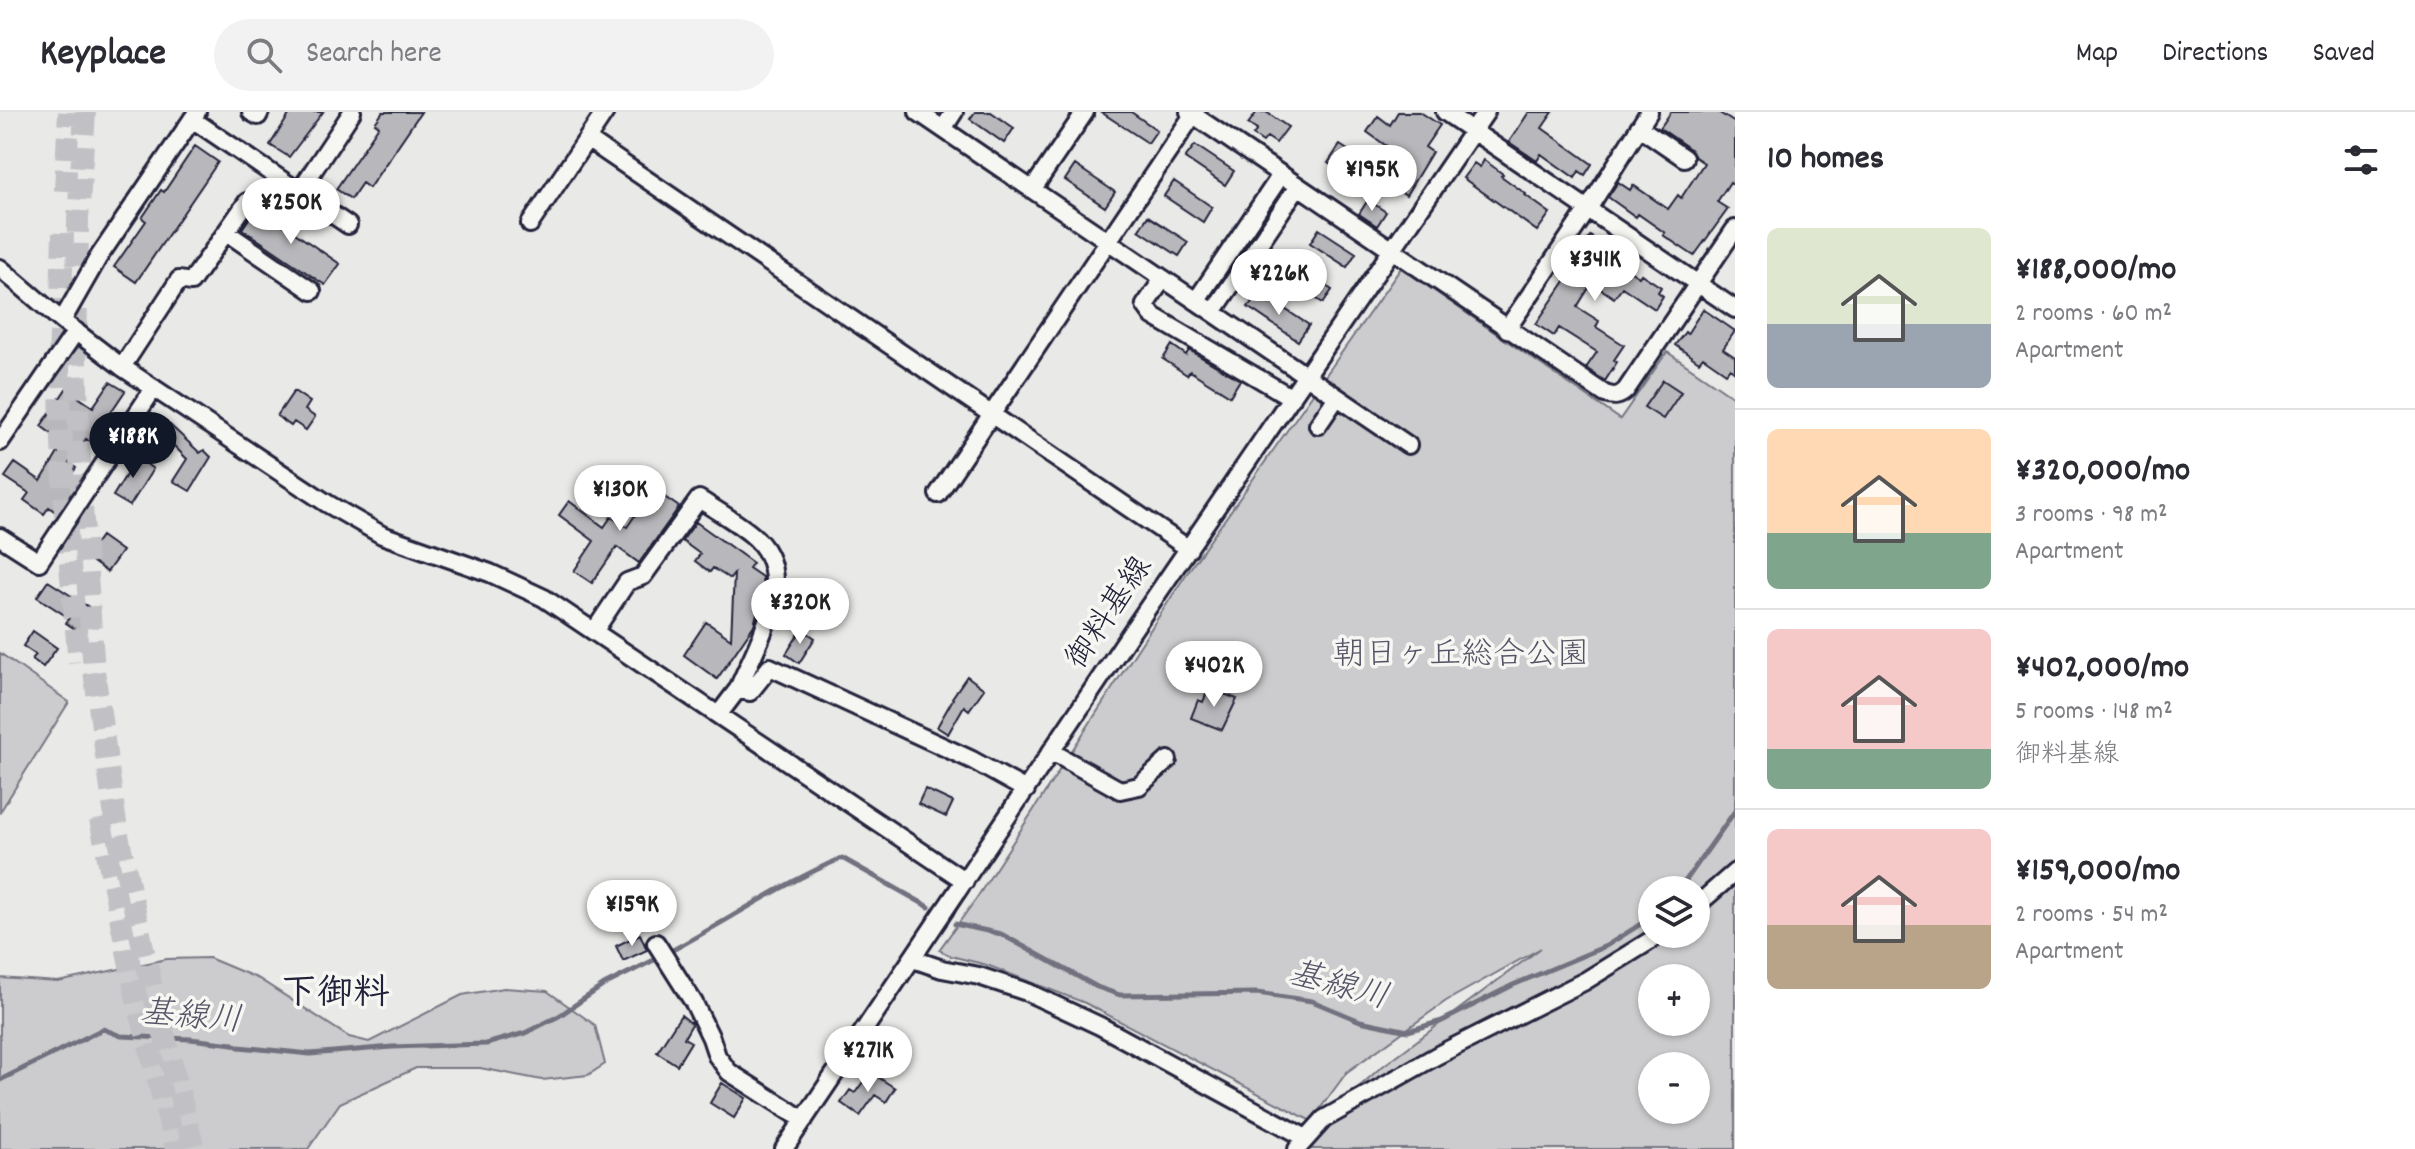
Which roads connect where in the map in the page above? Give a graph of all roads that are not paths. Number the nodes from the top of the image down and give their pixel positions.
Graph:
1 (251, 112) edge
2 (260, 112) edge
3 (352, 112) edge
4 (605, 112) edge
5 (918, 112) edge
6 (954, 112) edge
7 (1085, 112) edge
8 (1445, 112) edge
9 (1486, 112) edge
10 (1649, 112) edge
11 (1192, 113) edge
12 (195, 116) edge
13 (1639, 127) junction
14 (943, 129) junction
15 (1473, 132) junction
16 (587, 139) junction
17 (1684, 158) dead end
18 (1281, 175) junction
19 (1298, 186) junction
20 (1032, 190) junction
21 (299, 192) junction
22 (247, 202) dead end
23 (1588, 209) junction
24 (530, 224) dead end
25 (348, 225) dead end
26 (1735, 229) edge
27 (226, 232) junction
28 (1108, 242) junction
29 (1392, 251) junction
30 (0, 268) edge
31 (1163, 279) junction
32 (1698, 284) junction
33 (312, 291) dead end
34 (1196, 301) junction
35 (1735, 309) edge
36 (1213, 312) junction
37 (69, 326) junction
38 (1507, 329) junction
39 (122, 367) junction
40 (1307, 376) junction
41 (154, 388) junction
42 (1337, 397) junction
43 (1292, 398) junction
44 (991, 415) junction
45 (1318, 425) dead end
46 (0, 442) edge
47 (1408, 445) dead end
48 (938, 494) dead end
49 (0, 537) edge
50 (1189, 549) junction
51 (595, 630) junction
52 (738, 689) junction
53 (719, 714) junction
54 (1052, 752) junction
55 (1168, 760) dead end
56 (1026, 790) junction
57 (1735, 872) edge
58 (965, 881) junction
59 (1710, 894) edge
60 (656, 943) dead end
61 (1638, 948) edge
62 (913, 959) junction
63 (804, 1120) junction
64 (1302, 1144) edge
65 (784, 1149) edge

1 - 2 street
3 - 21 street
4 - 16 street
5 - 14 street
6 - 14 street
7 - 20 street
8 - 15 street
9 - 15 street, 御料基線
10 - 13 street
11 - 18 street
11 - 28 street
12 - 21 street
12 - 37 street
13 - 17 street
13 - 23 street
14 - 20 street
15 - 23 street
15 - 29 street, 御料基線
16 - 24 street
16 - 44 street
18 - 19 street
18 - 34 street
19 - 29 street
19 - 36 street
20 - 28 street
21 - 25 street
22 - 27 street
23 - 32 street
23 - 38 street
26 - 32 street
27 - 33 street
27 - 39 street
28 - 31 street
28 - 44 street
29 - 38 street
29 - 40 street, 御料基線
30 - 37 street
31 - 34 street
31 - 43 street
32 - 35 street
32 - 38 street
34 - 36 street
36 - 40 street
37 - 39 street
37 - 46 street
39 - 41 street
40 - 42 street
40 - 43 street, 御料基線
41 - 49 street
41 - 51 street
42 - 45 street
42 - 47 street
43 - 50 street, 御料基線
44 - 48 street
44 - 50 street
50 - 54 street, 御料基線
51 - 52 street
51 - 53 street
52 - 53 street
52 - 56 street
53 - 58 street
54 - 55 street
54 - 56 street, 御料基線
56 - 58 street, 御料基線
57 - 59 street
58 - 62 street, 御料基線
60 - 63 street
61 - 64 street
62 - 63 street, 御料基線
62 - 64 street
63 - 65 street, 御料基線

